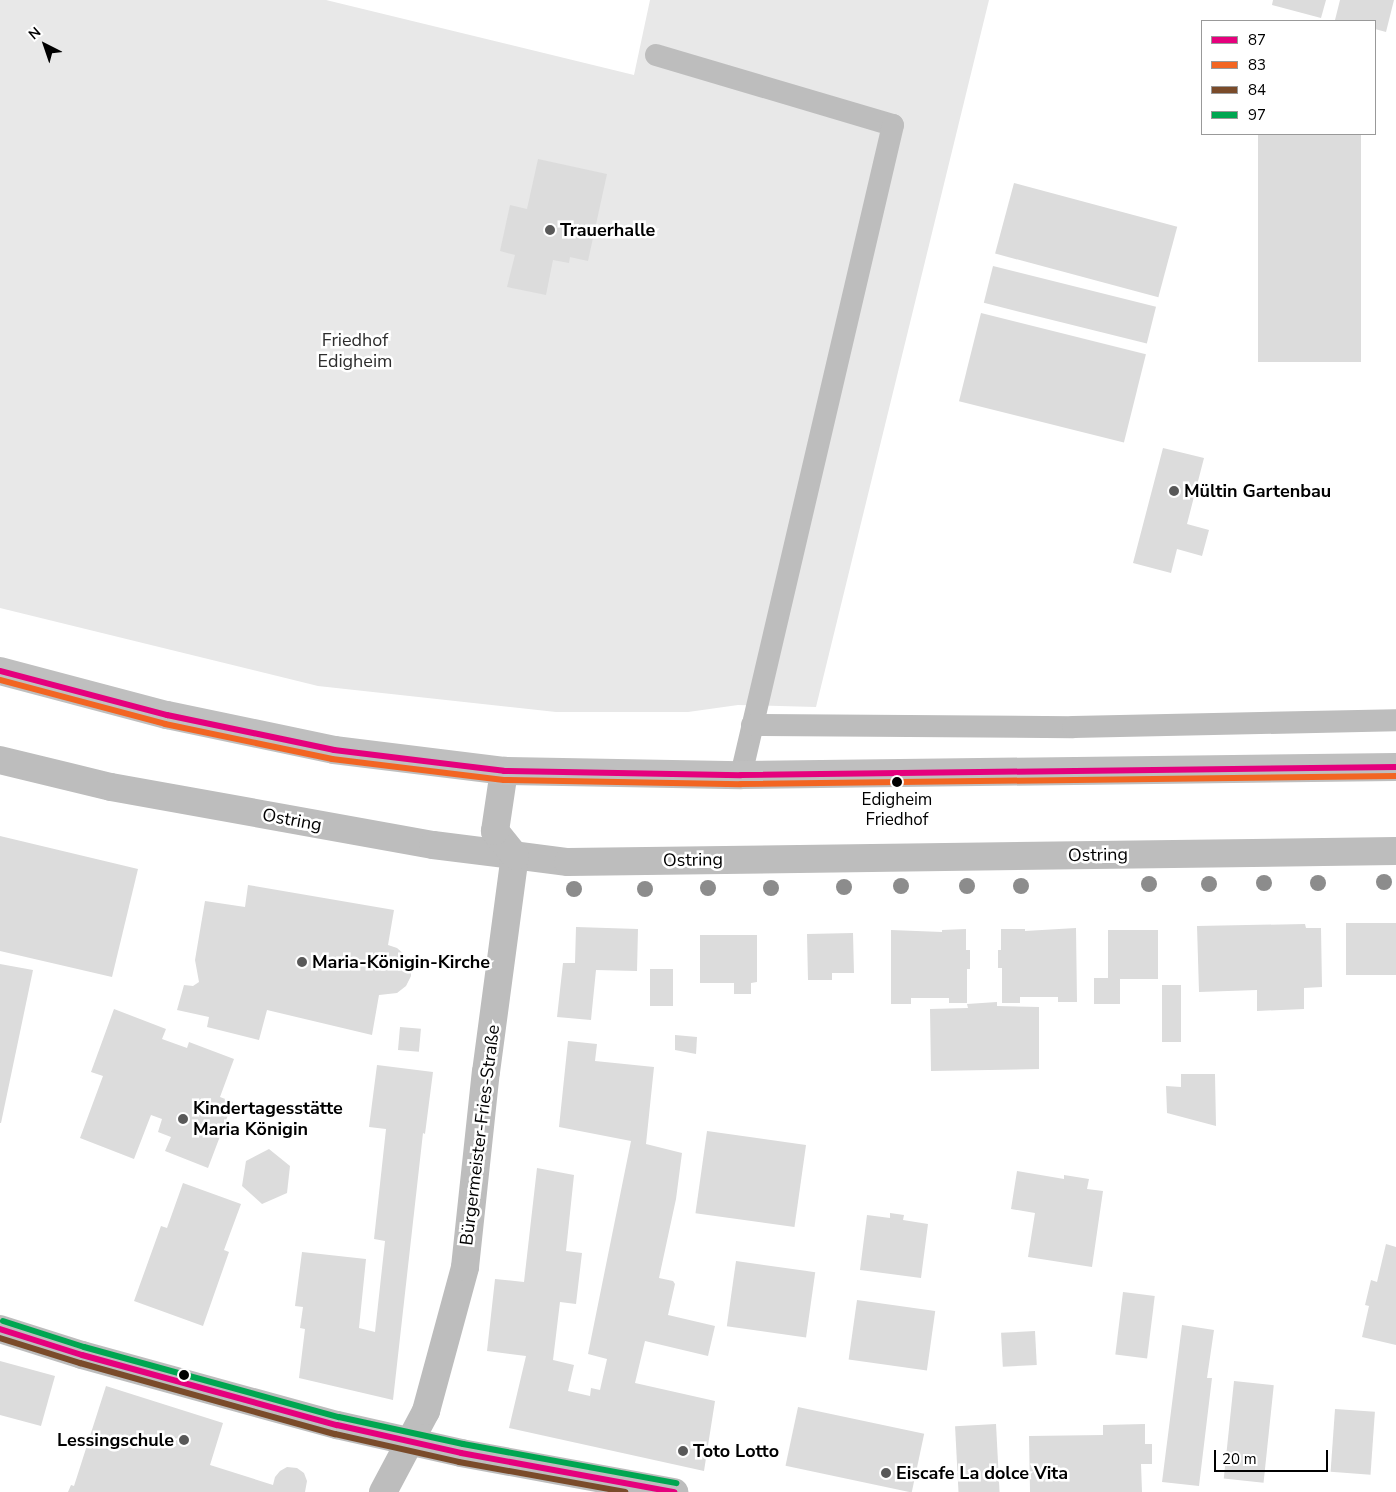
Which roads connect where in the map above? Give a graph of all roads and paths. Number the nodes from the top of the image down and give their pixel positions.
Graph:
1 (656, 55) dead end
2 (0, 671) edge
3 (1396, 720) edge
4 (752, 725) junction
5 (0, 760) edge
6 (1396, 767) edge
7 (504, 771) junction
8 (741, 775) junction
9 (1396, 851) edge
10 (515, 856) junction
11 (0, 1329) edge
12 (411, 1442) junction
13 (383, 1492) edge
14 (674, 1492) edge

1 - 4 lane
2 - 7 street
3 - 4 lane
4 - 8 lane
5 - 10 street, Ostring
6 - 8 street
7 - 8 street
7 - 10 street
9 - 10 street, Ostring
10 - 12 street, Bürgermeister-Fries-Straße
11 - 12 street
12 - 13 street, Bürgermeister-Fries-Straße
12 - 14 street

